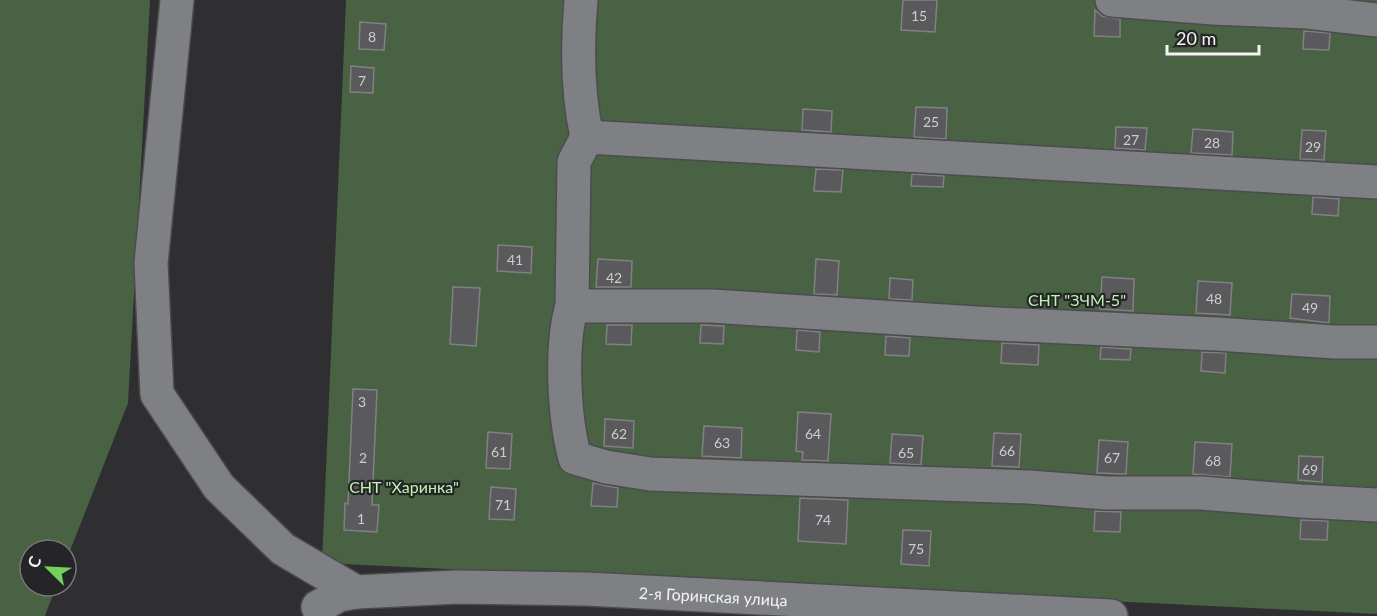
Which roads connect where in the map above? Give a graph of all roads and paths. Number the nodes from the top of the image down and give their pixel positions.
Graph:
1 (177, 0) edge
2 (581, 0) edge
3 (1112, 0) edge
4 (1377, 20) edge
5 (587, 137) junction
6 (1377, 182) edge
7 (572, 306) junction
8 (1377, 342) edge
9 (1377, 505) edge
10 (356, 592) junction
11 (318, 607) dead end
12 (1112, 616) edge

1 - 10 street
2 - 5 street
3 - 4 street
5 - 6 street
5 - 7 street
7 - 8 street
7 - 9 street
10 - 11 street, 2-я Горинская улица
10 - 12 street, 2-я Горинская улица

